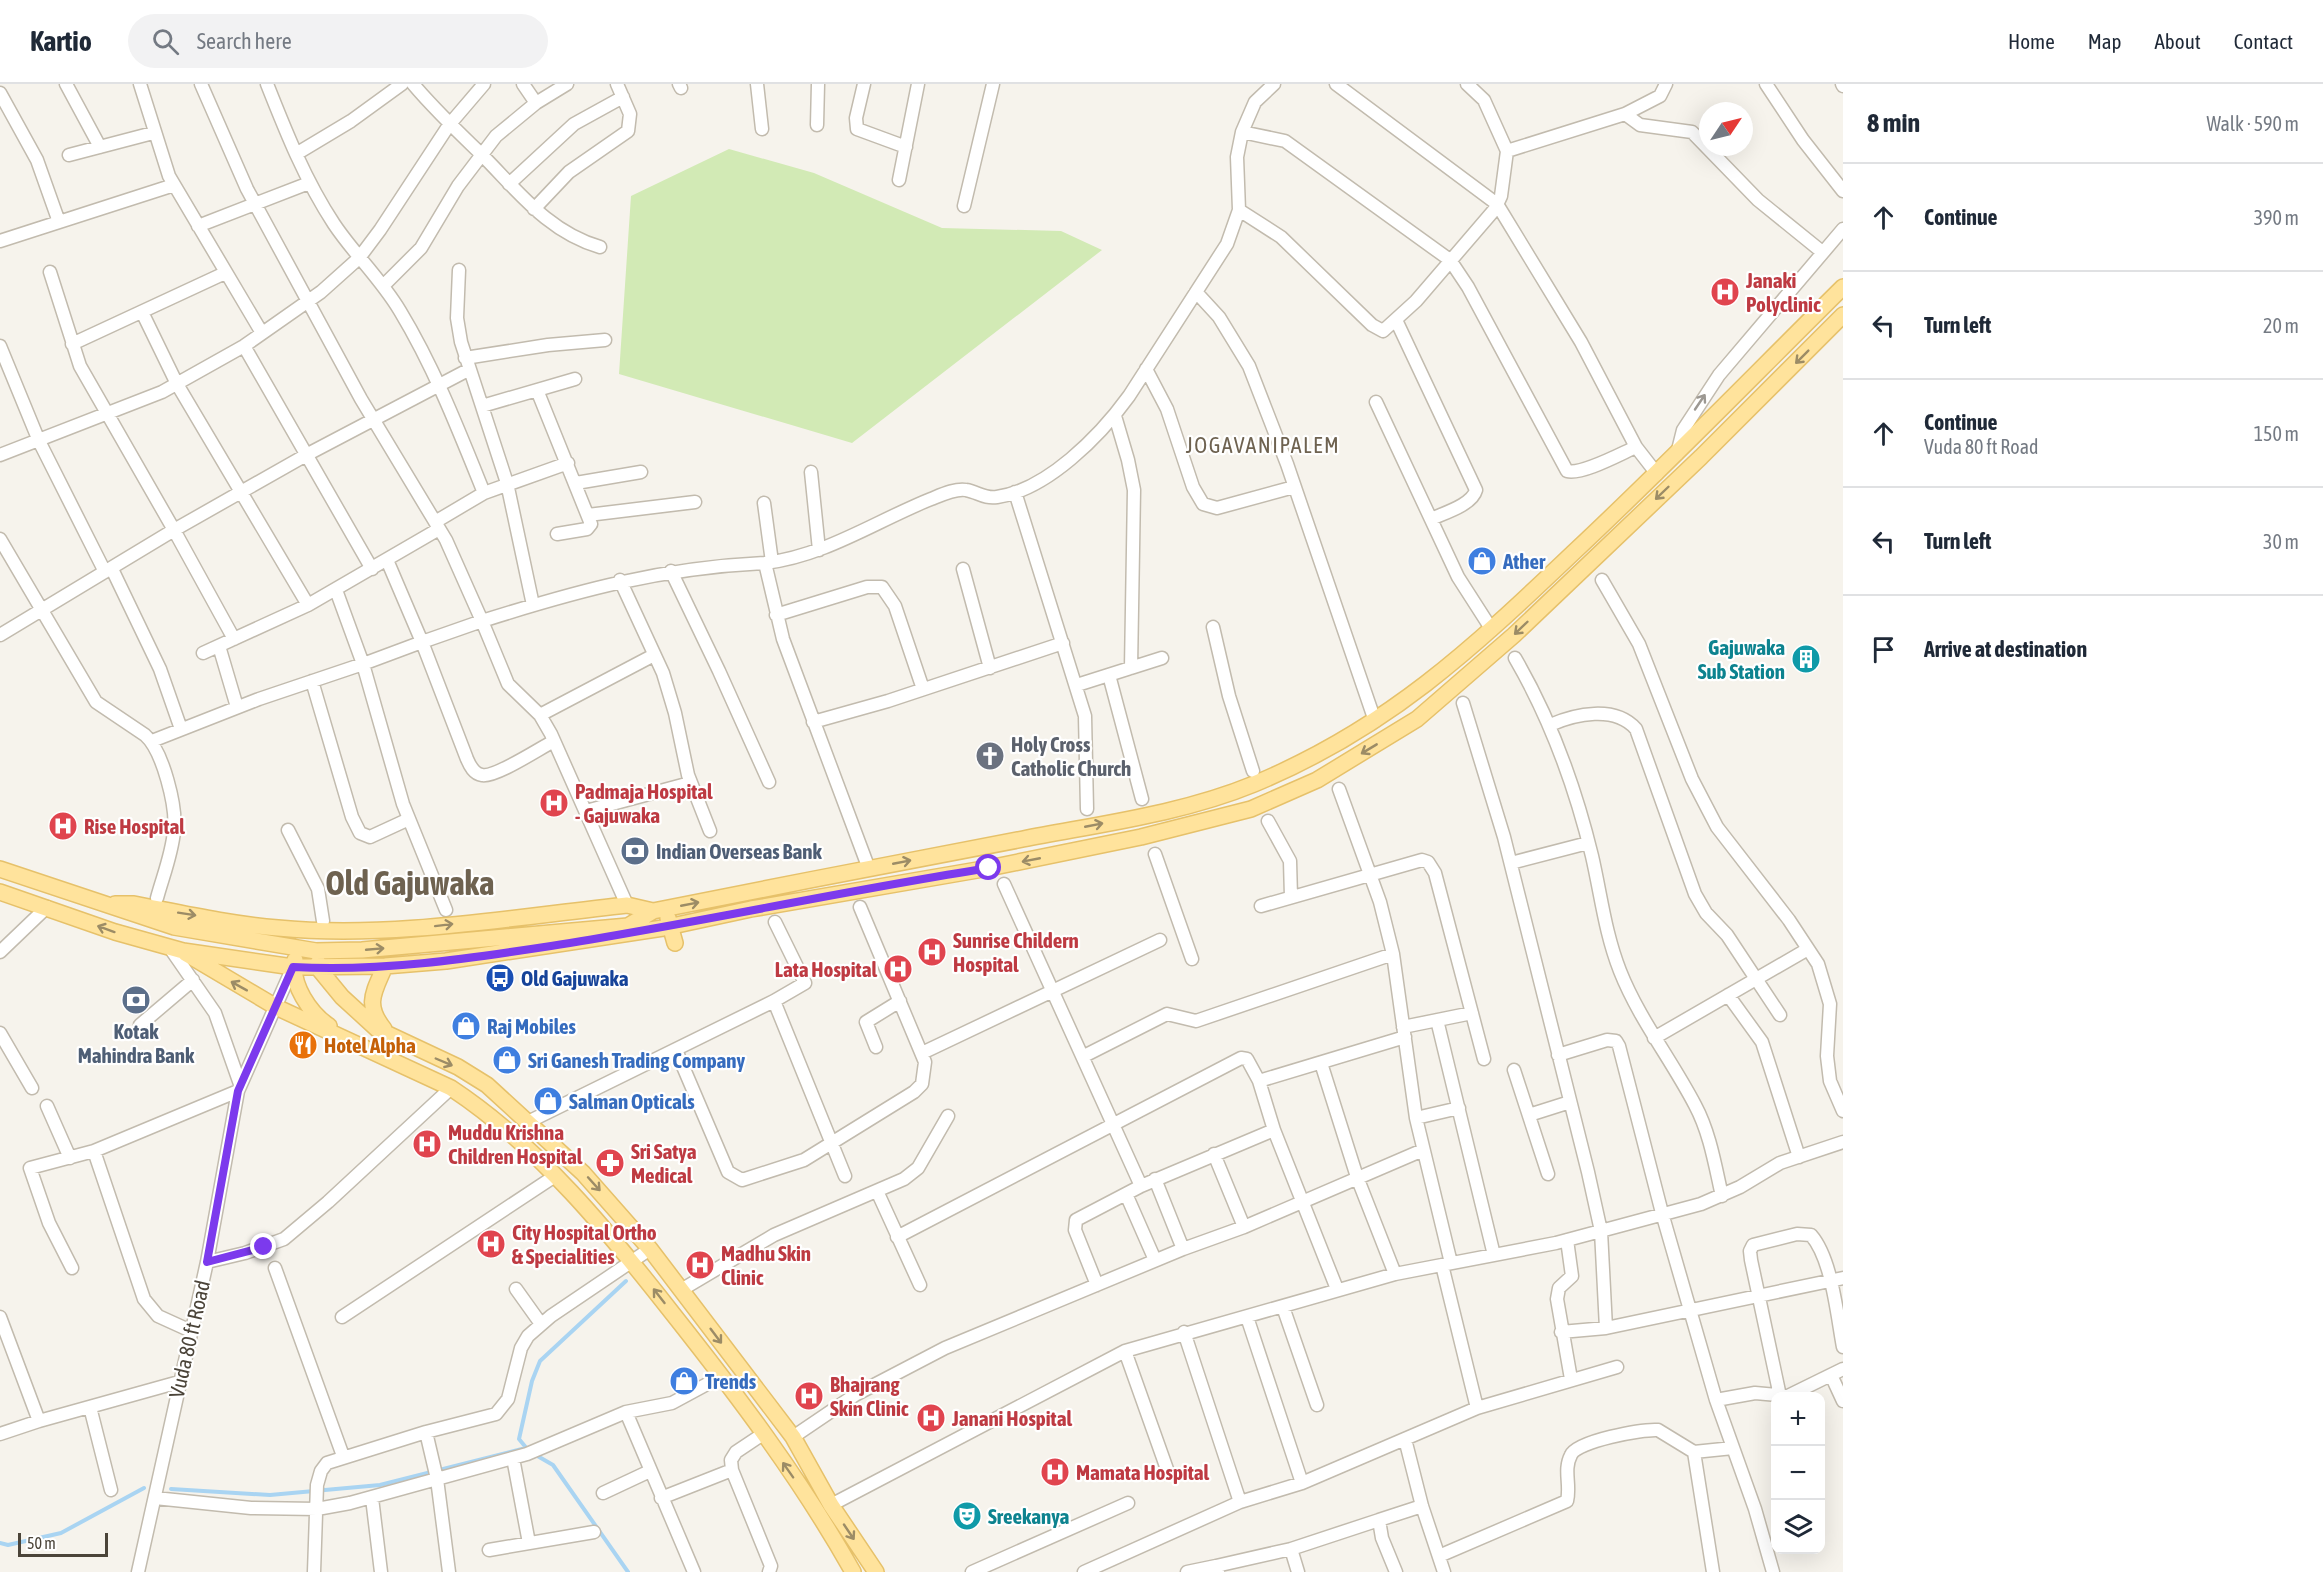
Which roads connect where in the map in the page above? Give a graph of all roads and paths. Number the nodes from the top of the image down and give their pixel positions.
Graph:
1 (66, 84) edge
2 (140, 84) edge
3 (201, 84) edge
4 (267, 84) edge
5 (402, 84) edge
6 (413, 84) edge
7 (484, 84) edge
8 (523, 84) edge
9 (567, 84) edge
10 (617, 84) edge
11 (757, 84) edge
12 (818, 84) edge
13 (864, 84) edge
14 (918, 84) edge
15 (993, 84) edge
16 (1274, 84) edge
17 (1336, 84) edge
18 (1467, 84) edge
19 (1666, 84) edge
20 (1766, 84) edge
21 (0, 93) edge
22 (623, 97) junction
23 (536, 103) junction
24 (1625, 114) junction
25 (449, 125) junction
26 (817, 125) dead end
27 (762, 129) dead end
28 (1242, 132) junction
29 (153, 133) junction
30 (100, 147) junction
31 (906, 147) junction
32 (1508, 151) junction
33 (296, 154) junction
34 (480, 154) junction
35 (69, 155) dead end
36 (898, 180) dead end
37 (309, 183) junction
38 (509, 184) junction
39 (174, 185) junction
40 (1843, 191) edge
41 (255, 204) junction
42 (1497, 204) junction
43 (964, 206) dead end
44 (534, 209) junction
45 (1239, 210) junction
46 (59, 222) junction
47 (198, 226) junction
48 (1843, 229) edge
49 (0, 241) edge
50 (600, 247) dead end
51 (1821, 251) junction
52 (359, 258) junction
53 (1450, 260) junction
54 (459, 270) dead end
55 (50, 272) dead end
56 (225, 273) junction
57 (382, 286) junction
58 (1843, 287) edge
59 (1196, 292) junction
60 (307, 302) junction
61 (142, 312) junction
62 (1843, 315) edge
63 (1396, 320) junction
64 (262, 333) junction
65 (605, 340) dead end
66 (72, 344) junction
67 (244, 345) junction
68 (0, 346) edge
69 (466, 364) junction
70 (1146, 369) junction
71 (575, 379) dead end
72 (177, 384) junction
73 (438, 386) junction
74 (537, 390) junction
75 (1376, 402) dead end
76 (482, 406) junction
77 (107, 416) junction
78 (1115, 416) junction
79 (373, 418) junction
80 (39, 441) junction
81 (1636, 447) junction
82 (308, 454) junction
83 (0, 455) edge
84 (1676, 455) junction
85 (568, 463) junction
86 (641, 472) dead end
87 (811, 472) dead end
88 (1657, 474) junction
89 (507, 483) junction
90 (576, 483) junction
91 (1294, 487) junction
92 (1015, 492) junction
93 (239, 493) junction
94 (484, 493) junction
95 (695, 502) dead end
96 (764, 503) dead end
97 (588, 515) junction
98 (1431, 519) junction
99 (437, 525) junction
100 (174, 530) junction
101 (557, 534) dead end
102 (0, 539) edge
103 (819, 550) junction
104 (387, 561) junction
105 (768, 562) junction
106 (372, 569) junction
107 (963, 569) dead end
108 (109, 571) junction
109 (671, 571) junction
110 (620, 580) junction
111 (1602, 580) dead end
112 (336, 590) junction
113 (533, 605) junction
114 (308, 606) junction
115 (41, 610) junction
116 (776, 615) junction
117 (482, 621) junction
118 (1213, 627) dead end
119 (1492, 630) junction
120 (0, 636) edge
121 (234, 639) junction
122 (422, 642) junction
123 (1063, 643) junction
124 (219, 646) junction
125 (203, 653) dead end
126 (654, 655) junction
127 (1162, 658) dead end
128 (1515, 658) dead end
129 (363, 664) junction
130 (990, 668) junction
131 (1131, 668) junction
132 (1109, 675) junction
133 (312, 681) junction
134 (1077, 685) junction
135 (923, 689) junction
136 (1463, 703) dead end
137 (237, 707) junction
138 (540, 715) junction
139 (1375, 721) junction
140 (813, 722) junction
141 (1550, 725) junction
142 (181, 729) junction
143 (152, 741) junction
144 (554, 741) junction
145 (1253, 771) dead end
146 (769, 782) dead end
147 (690, 783) junction
148 (1340, 789) dead end
149 (1142, 799) dead end
150 (1087, 809) dead end
151 (586, 811) junction
152 (409, 819) junction
153 (1268, 821) dead end
154 (288, 830) dead end
155 (710, 831) dead end
156 (1588, 843) junction
157 (1155, 854) dead end
158 (1511, 863) junction
159 (0, 869) edge
160 (869, 869) junction
161 (1370, 875) junction
162 (1004, 884) dead end
163 (0, 892) edge
164 (1291, 897) junction
165 (157, 898) dead end
166 (109, 904) junction
167 (627, 905) junction
168 (860, 906) dead end
169 (1261, 906) dead end
170 (47, 907) junction
171 (446, 910) dead end
172 (659, 910) junction
173 (323, 921) dead end
174 (775, 922) dead end
175 (670, 927) junction
176 (221, 935) junction
177 (1160, 940) dead end
178 (675, 943) dead end
179 (297, 948) junction
180 (176, 949) junction
181 (1808, 949) junction
182 (316, 951) junction
183 (0, 952) edge
184 (216, 954) junction
185 (1393, 954) junction
186 (1192, 959) dead end
187 (385, 966) junction
188 (293, 967) junction
189 (319, 969) junction
190 (1756, 979) junction
191 (193, 980) junction
192 (1053, 989) junction
193 (1728, 995) junction
194 (774, 1001) junction
195 (900, 1001) junction
196 (276, 1006) junction
197 (1472, 1013) junction
198 (1780, 1015) dead end
199 (1437, 1020) junction
200 (140, 1025) dead end
201 (1843, 1026) edge
202 (1404, 1032) junction
203 (0, 1033) edge
204 (1829, 1034) junction
205 (391, 1037) junction
206 (1654, 1038) junction
207 (348, 1040) junction
208 (876, 1047) dead end
209 (676, 1050) junction
210 (922, 1053) junction
211 (1558, 1055) junction
212 (1084, 1056) junction
213 (1484, 1059) dead end
214 (1321, 1063) junction
215 (1514, 1070) dead end
216 (1259, 1082) junction
217 (32, 1088) dead end
218 (239, 1088) junction
219 (451, 1088) junction
220 (1570, 1102) junction
221 (47, 1106) dead end
222 (1459, 1108) junction
223 (1843, 1111) edge
224 (1528, 1115) junction
225 (948, 1116) dead end
226 (1416, 1118) junction
227 (528, 1122) junction
228 (1114, 1125) junction
229 (1274, 1130) junction
230 (1843, 1142) edge
231 (832, 1144) junction
232 (1423, 1150) junction
233 (94, 1151) junction
234 (1214, 1154) junction
235 (1799, 1157) junction
236 (70, 1158) junction
237 (1548, 1174) dead end
238 (555, 1176) junction
239 (845, 1176) dead end
240 (1357, 1177) junction
241 (1155, 1179) junction
242 (1141, 1186) junction
243 (877, 1191) junction
244 (1126, 1194) junction
245 (1722, 1196) junction
246 (1302, 1202) junction
247 (1662, 1213) junction
248 (1244, 1227) junction
249 (1601, 1231) junction
250 (897, 1237) junction
251 (1567, 1240) junction
252 (650, 1249) junction
253 (1183, 1249) junction
254 (1494, 1255) junction
255 (1155, 1260) junction
256 (207, 1262) junction
257 (632, 1263) junction
258 (1446, 1264) junction
259 (72, 1268) dead end
260 (275, 1268) dead end
261 (1395, 1274) junction
262 (1843, 1278) edge
263 (1829, 1280) junction
264 (920, 1285) dead end
265 (1097, 1285) junction
266 (516, 1288) dead end
267 (1337, 1289) junction
268 (681, 1290) junction
269 (1759, 1294) junction
270 (1283, 1307) junction
271 (1691, 1308) junction
272 (0, 1317) edge
273 (342, 1317) dead end
274 (1247, 1317) junction
275 (541, 1324) junction
276 (1606, 1328) junction
277 (191, 1331) junction
278 (1184, 1332) junction
279 (1561, 1332) junction
280 (1843, 1347) edge
281 (1125, 1351) junction
282 (1617, 1367) dead end
283 (1843, 1369) edge
284 (1831, 1375) junction
285 (722, 1376) junction
286 (1571, 1379) junction
287 (179, 1382) junction
288 (1779, 1392) edge
289 (1799, 1392) edge
290 (1771, 1395) edge
291 (1716, 1400) junction
292 (1843, 1401) edge
293 (1317, 1405) dead end
294 (90, 1407) junction
295 (1477, 1408) junction
296 (626, 1412) junction
297 (39, 1421) junction
298 (426, 1432) junction
299 (0, 1434) edge
300 (763, 1434) junction
301 (793, 1437) junction
302 (1405, 1439) junction
303 (1733, 1448) junction
304 (1694, 1452) junction
305 (343, 1456) junction
306 (513, 1458) junction
307 (732, 1470) junction
308 (650, 1471) junction
309 (1168, 1472) dead end
310 (437, 1479) junction
311 (1302, 1483) junction
312 (111, 1490) dead end
313 (603, 1493) dead end
314 (155, 1498) junction
315 (372, 1498) junction
316 (661, 1498) junction
317 (1240, 1502) junction
318 (1128, 1503) dead end
319 (831, 1505) junction
320 (1422, 1506) junction
321 (317, 1509) junction
322 (1379, 1520) junction
323 (594, 1532) dead end
324 (529, 1543) junction
325 (1291, 1549) junction
326 (489, 1550) dead end
327 (1439, 1556) junction
328 (1217, 1569) edge
329 (138, 1572) edge
330 (314, 1572) edge
331 (381, 1572) edge
332 (449, 1572) edge
333 (693, 1572) edge
334 (769, 1572) edge
335 (853, 1572) edge
336 (876, 1572) edge
337 (972, 1572) edge
338 (1084, 1572) edge
339 (1187, 1572) edge
340 (1298, 1572) edge
341 (1396, 1572) edge
342 (1444, 1572) edge
343 (1713, 1572) edge
344 (1773, 1572) edge

1 - 30 street
2 - 29 street
3 - 41 street
4 - 33 street
5 - 33 street
6 - 25 street
7 - 25 street
8 - 23 street
9 - 23 street
10 - 22 street
11 - 27 street
12 - 26 street
13 - 31 street
14 - 31 street
15 - 43 street
16 - 28 street
17 - 42 street
18 - 32 street
19 - 24 street
20 - 40 street
21 - 46 street
22 - 38 street
22 - 44 street
23 - 34 street
24 - 32 street
24 - 51 street
25 - 34 street
25 - 52 street
28 - 45 street
28 - 53 street
29 - 30 street
29 - 39 street
30 - 35 street
31 - 36 street
32 - 42 street
33 - 37 street
34 - 38 street
34 - 57 street
37 - 41 street
37 - 52 street
38 - 44 street
39 - 46 street
39 - 47 street
41 - 47 street
41 - 60 street
42 - 53 street
42 - 81 street
44 - 50 street
45 - 59 street
45 - 63 street
46 - 49 street
47 - 56 street
48 - 51 street
84 -> 51 street
52 - 57 street
52 - 60 street
53 - 63 street
53 - 81 street
54 - 69 street
55 - 66 street
56 - 61 street
56 - 64 street
57 - 73 street
58 - 84 main road
59 - 70 street
59 - 91 street
60 - 64 street
60 - 79 street
61 - 66 street
61 - 72 street
62 -> 175 main road
63 - 98 street
64 - 67 street
65 - 69 street
66 - 77 street
67 - 72 street
67 - 82 street
68 - 80 street
69 - 73 street
69 - 76 street
70 - 78 street
70 - 91 street
71 - 74 street
72 - 77 street
72 - 93 street
73 - 79 street
73 - 94 street
74 - 76 street
74 - 85 street
75 - 98 street
76 - 89 street
77 - 80 street
77 - 100 street
78 - 92 street
78 - 131 street
79 - 82 street
79 - 99 street
80 - 83 street
80 - 108 street
81 - 88 street
82 - 93 street
82 - 106 street
84 - 88 main road
85 - 89 street
85 - 90 street
86 - 90 street
87 - 103 street
88 - 119 main road
89 - 94 street
89 - 113 street
90 - 97 street
91 - 139 street
92 - 103 street
92 - 123 street
93 - 100 street
93 - 114 street
94 - 99 street
95 - 97 street
96 - 105 street
97 - 101 street
98 - 119 street
99 - 104 street
99 - 117 street
100 - 108 street
100 - 121 street
102 - 115 street
103 - 105 street
104 - 106 street
104 - 122 street
105 - 109 street
105 - 116 street
106 - 112 street
107 - 130 street
108 - 115 street
108 - 142 street
109 - 110 street
109 - 146 street
110 - 113 street
110 - 126 street
111 - 181 street
112 - 114 street
112 - 129 street
113 - 117 street
114 - 121 street
115 - 120 street
115 - 143 street
116 - 135 street
116 - 140 street
117 - 122 street
117 - 138 street
118 - 145 street
119 - 139 main road
121 - 124 street
122 - 129 street
122 - 144 street
123 - 130 street
123 - 134 street
124 - 125 street
124 - 137 street
126 - 138 street
126 - 147 street
127 - 131 street
128 - 141 street
129 - 133 street
129 - 152 street
130 - 135 street
131 - 132 street
132 - 134 street
132 - 149 street
133 - 137 street
133 - 152 street
134 - 150 street
135 - 140 street
136 - 158 street
137 - 142 street
138 - 144 street
160 -> 139 main road
140 - 160 street
141 - 156 street
141 - 190 street
142 - 143 street
143 - 165 street
144 - 151 street
147 - 151 street
147 - 155 street
148 - 161 street
151 - 167 street
152 - 171 street
153 - 164 street
154 - 173 street
156 - 158 street
156 - 206 street
157 - 186 street
158 - 211 street
159 - 166 main road
172 -> 160 main road
161 - 164 street
161 - 185 street
161 - 197 street
162 - 192 street
163 - 170 main road
164 - 169 street
166 -> 167 main road
166 - 176 main road
167 - 172 main road
168 - 195 street
180 -> 170 main road
170 - 183 street
172 - 175 main road
182 -> 172 main road
174 - 194 street
175 - 178 main road
175 - 187 main road
176 - 179 main road
176 - 184 main road
177 - 192 street
179 - 182 main road
179 - 188 main road
180 - 184 main road
180 - 191 street
196 -> 180 main road
181 - 190 street
181 - 204 street
182 - 189 main road
184 - 188 main road
185 - 202 street
185 - 212 street
187 - 189 main road
187 - 205 main road
188 - 189 main road
188 - 196 street, Vuda 80 ft Road
188 - 207 main road
189 - 205 main road
190 - 193 street
190 - 198 street
191 - 200 street
191 - 218 street
192 - 210 street
192 - 212 street
193 - 206 street
193 - 235 street
194 - 209 street
194 - 231 street
195 - 208 street
195 - 210 street
196 - 207 main road
196 - 218 street, Vuda 80 ft Road
197 - 199 street
197 - 213 street
199 - 202 street
199 - 222 street
201 - 204 street
202 - 214 street
202 - 226 street
203 - 217 street
204 - 223 street
205 -> 227 main road
206 - 245 street
207 - 219 main road
209 - 227 street
209 - 231 street
210 - 231 street
211 - 220 street
211 - 247 street
212 - 228 street
214 - 216 street
214 - 240 street
215 - 224 street
216 - 228 street
216 - 229 street
218 - 233 street
218 - 256 street, Vuda 80 ft Road
219 - 238 main road
219 - 256 street
220 - 224 street
220 - 249 street
221 - 236 street
222 - 226 street
222 - 254 street
224 - 237 street
225 - 243 street
226 - 232 street
227 -> 252 main road
228 - 242 street
228 - 250 street
229 - 234 street
229 - 246 street
230 - 235 street
231 - 239 street
232 - 240 street
232 - 258 street
233 - 236 street
233 - 277 street
234 - 241 street
234 - 248 street
235 - 245 street
236 - 259 street
238 - 257 main road
238 - 273 street
240 - 246 street
240 - 261 street
241 - 242 street
241 - 253 street
242 - 244 street
243 - 250 street
243 - 268 street
244 - 255 street
244 - 265 street
245 - 247 street
246 - 248 street
246 - 267 street
247 - 249 street
247 - 271 street
248 - 253 street
249 - 251 street
249 - 276 street
250 - 264 street
251 - 254 street
251 - 279 street
252 - 257 street
252 - 268 main road
253 - 255 street
254 - 258 street
255 - 265 street
256 - 277 street, Vuda 80 ft Road
257 - 275 street
285 -> 257 main road
258 - 261 street
258 - 295 street
260 - 305 street
261 - 267 street
262 - 263 street
263 - 269 street
263 - 269 street
263 - 280 street
265 - 301 street
266 - 275 street
267 - 270 street
268 -> 301 main road
269 - 271 street
269 - 288 street
270 - 274 street
270 - 293 street
271 - 276 street
271 - 291 street
272 - 297 street
274 - 278 street
274 - 311 street
275 - 298 street
276 - 279 street
277 - 287 street, Vuda 80 ft Road
278 - 281 street
278 - 317 street
279 - 286 street
281 - 309 street
281 - 319 street
282 - 286 street
283 - 284 street
284 - 289 street
284 - 292 street
285 - 296 street
285 - 300 main road
286 - 295 street
287 - 294 street
287 - 314 street, Vuda 80 ft Road
290 - 291 street
291 - 303 street
294 - 297 street
294 - 312 street
295 - 302 street
296 - 306 street
296 - 308 street
297 - 299 street
298 - 305 street
298 - 310 street
300 - 307 street
335 -> 300 main road
301 - 319 main road
302 - 311 street
302 - 320 street
303 - 304 street
303 - 344 street
304 - 327 street
304 - 343 street
305 - 321 street
306 - 310 street
306 - 324 street
307 - 316 street
307 - 334 street
308 - 313 street
308 - 316 street
310 - 315 street
310 - 332 street
311 - 317 street
314 - 321 street
314 - 329 street, Vuda 80 ft Road
315 - 321 street
315 - 331 street
316 - 333 street
317 - 338 street
318 - 337 street
319 -> 336 main road
320 - 322 street
320 - 327 street
321 - 330 street
322 - 325 street
322 - 341 street
323 - 324 street
324 - 326 street
325 - 328 street
325 - 340 street
327 - 342 street
328 - 339 street

